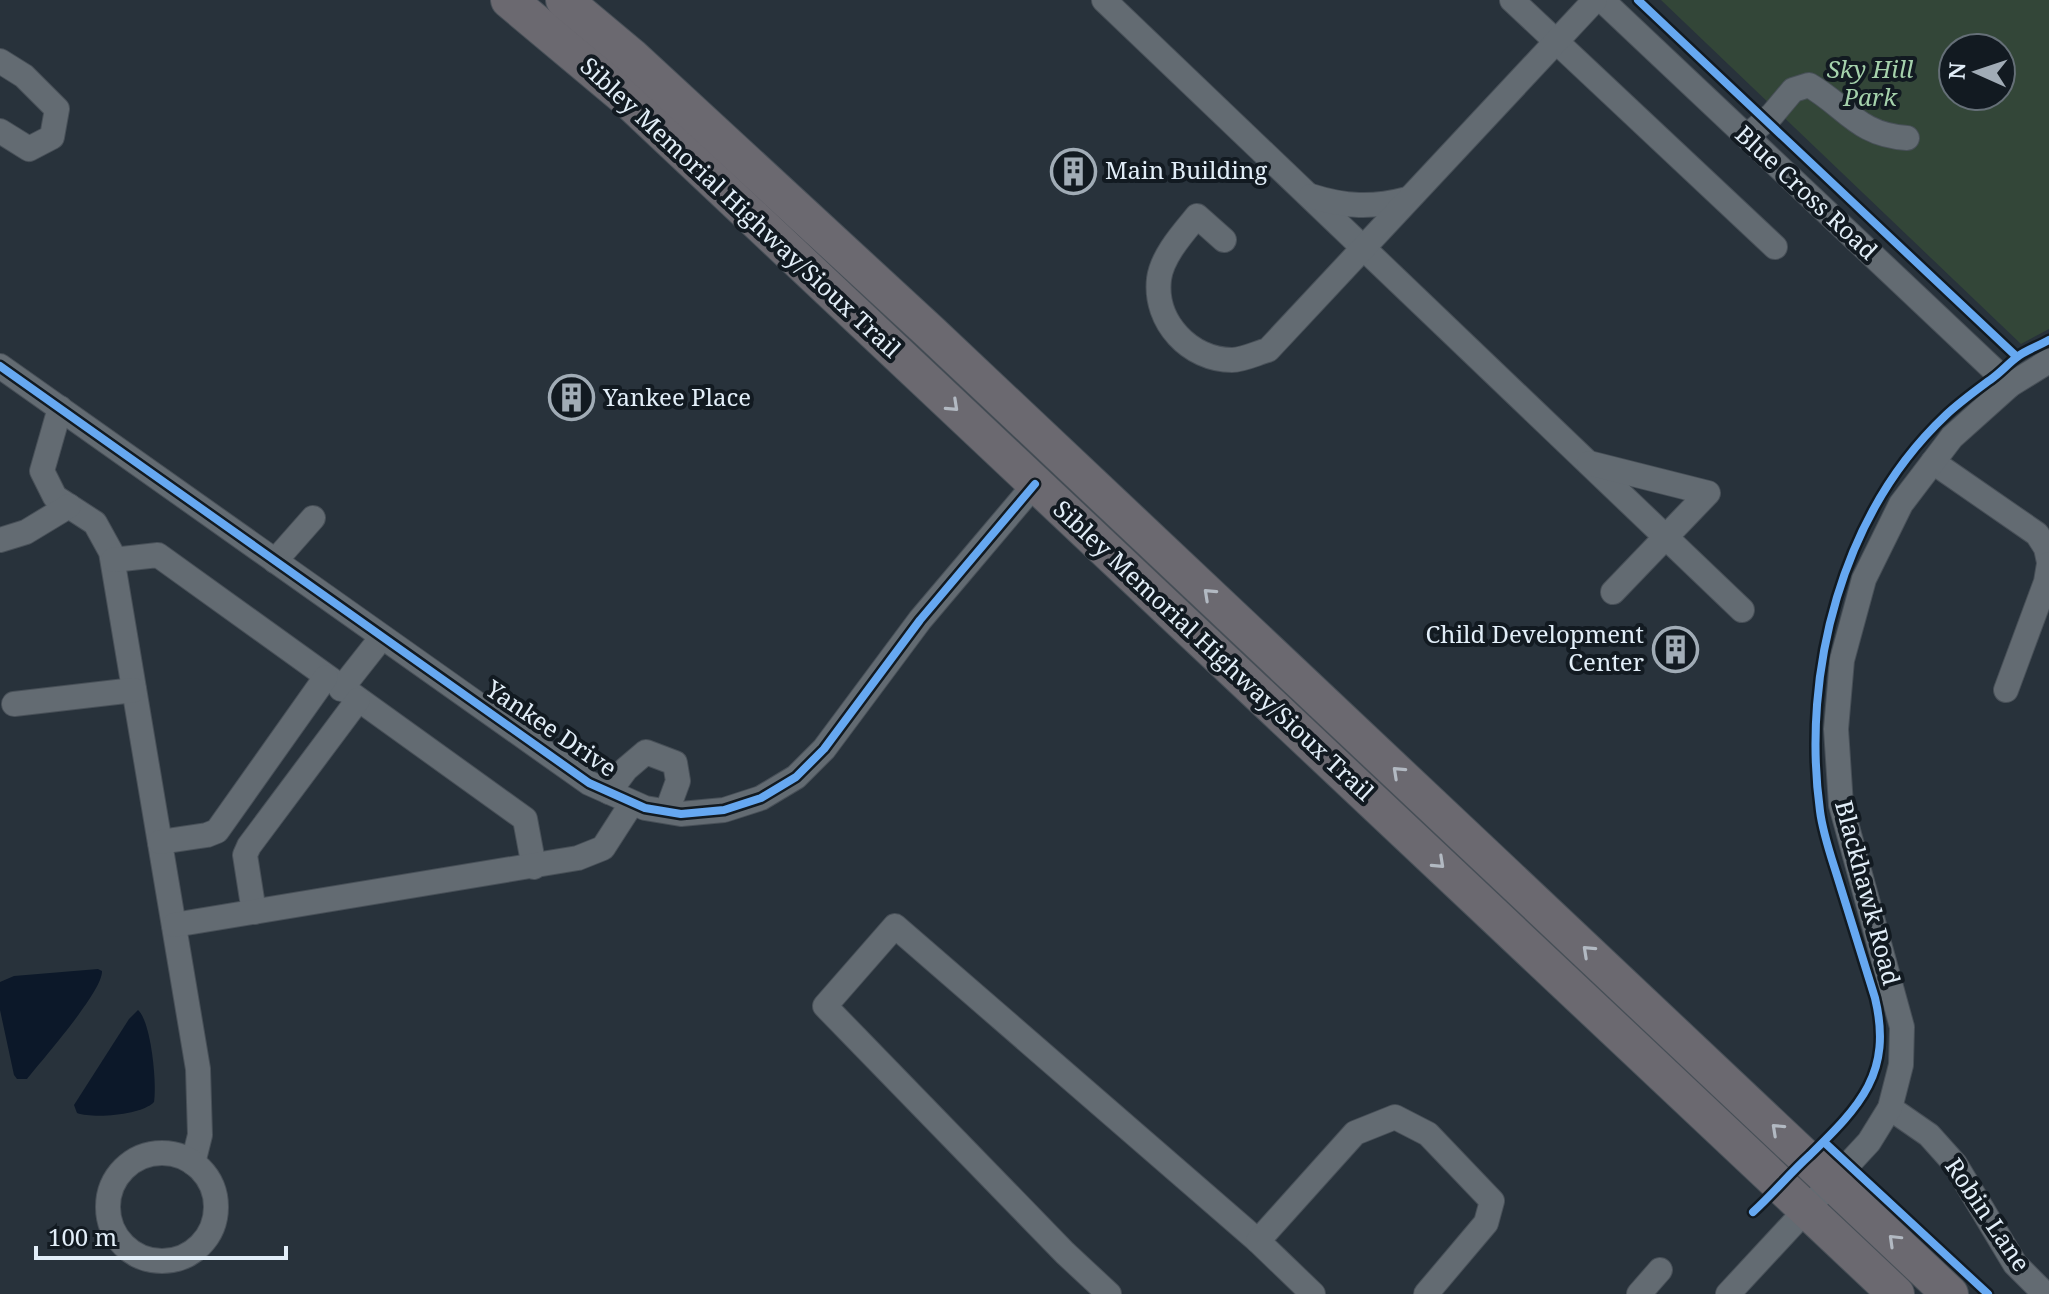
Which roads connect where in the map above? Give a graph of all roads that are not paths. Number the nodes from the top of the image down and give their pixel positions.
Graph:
1 (509, 0) edge
2 (564, 0) edge
3 (1104, 0) edge
4 (1512, 0) edge
5 (1595, 0) edge
6 (1602, 0) edge
7 (1556, 41) junction
8 (0, 61) edge
9 (0, 131) edge
10 (1747, 136) junction
11 (1907, 138) dead end
12 (1309, 195) junction
13 (1407, 199) junction
14 (1224, 240) dead end
15 (1362, 247) junction
16 (1775, 247) dead end
17 (2049, 361) edge
18 (0, 366) edge
19 (2010, 385) junction
20 (60, 408) junction
21 (1587, 462) junction
22 (1933, 462) junction
23 (1035, 484) junction
24 (69, 506) junction
25 (313, 518) dead end
26 (1666, 538) junction
27 (0, 540) edge
28 (113, 560) junction
29 (275, 561) junction
30 (2049, 563) edge
31 (1613, 592) dead end
32 (1742, 610) dead end
33 (382, 637) junction
34 (342, 689) junction
35 (134, 690) junction
36 (2006, 690) dead end
37 (14, 704) dead end
38 (609, 792) junction
39 (632, 803) junction
40 (667, 811) junction
41 (160, 842) junction
42 (534, 867) junction
43 (254, 912) junction
44 (174, 925) junction
45 (1890, 1108) junction
46 (193, 1163) junction
47 (1834, 1182) junction
48 (1807, 1210) junction
49 (1258, 1241) junction
50 (1660, 1270) dead end
51 (1109, 1294) edge
52 (1313, 1294) edge
53 (1426, 1294) edge
54 (1639, 1294) edge
55 (1728, 1294) edge
56 (1896, 1294) edge
57 (1950, 1294) edge
58 (2045, 1294) edge

1 -> 23 highway, Sibley Memorial Highway/Sioux Trail
47 -> 2 highway, Sibley Memorial Highway/Sioux Trail
3 - 12 street
4 - 7 street
5 - 7 street
6 - 10 street, Blue Cross Road
7 - 13 street
7 - 16 street
8 - 9 street
10 - 11 street
10 - 19 street, Blue Cross Road
12 - 13 street
12 - 15 street
13 - 15 street
14 - 15 street
15 - 21 street
17 - 19 street, Blackhawk Road
18 - 20 street, Yankee Drive
19 - 22 street, Blackhawk Road
20 - 24 street
20 - 29 street, Yankee Drive
21 - 26 street
21 - 26 street
22 - 30 street
22 - 45 street, Blackhawk Road
23 - 40 street, Yankee Drive
23 -> 48 highway, Sibley Memorial Highway/Sioux Trail
24 - 27 street
24 - 28 street
25 - 29 street
26 - 31 street
26 - 32 street
28 - 34 street
28 - 35 street
29 - 33 street, Yankee Drive
30 - 36 street
33 - 34 street
33 - 38 street, Yankee Drive
34 - 41 street
34 - 42 street
34 - 43 street
35 - 37 street
35 - 41 street
38 - 39 street, Yankee Drive
38 - 40 street
39 - 40 street, Yankee Drive
39 - 42 street
41 - 44 street
42 - 43 street
43 - 44 street
44 - 46 street
45 - 47 street, Blackhawk Road
45 - 58 street, Robin Lane
46 - 46 street
47 - 48 street, Blackhawk Road
57 -> 47 highway, Sibley Memorial Highway/Sioux Trail
48 - 55 street, Blackhawk Road
48 - 56 highway, Sibley Memorial Highway/Sioux Trail
49 - 51 street
49 - 52 street
49 - 53 street
50 - 54 street

